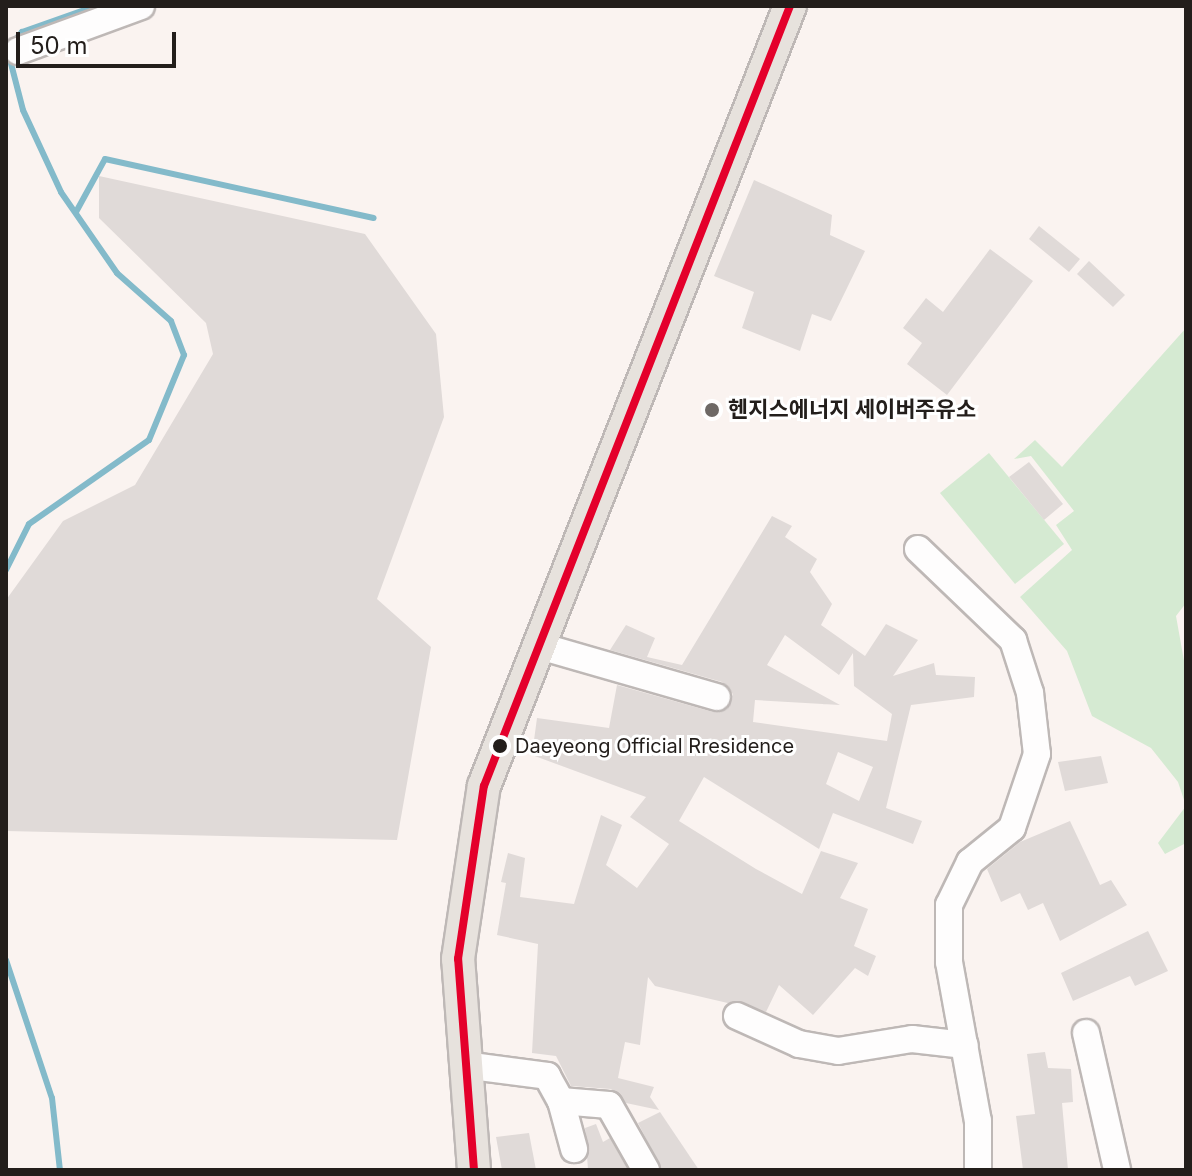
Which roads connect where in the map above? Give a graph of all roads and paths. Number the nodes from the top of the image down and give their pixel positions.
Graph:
1 (141, 6) edge
2 (790, 6) edge
3 (18, 51) dead end
4 (918, 549) dead end
5 (540, 646) junction
6 (717, 697) dead end
7 (737, 1016) dead end
8 (1086, 1033) dead end
9 (965, 1045) junction
10 (464, 1065) junction
11 (561, 1101) junction
12 (574, 1149) dead end
13 (474, 1170) edge
14 (646, 1170) edge
15 (978, 1170) edge
16 (1117, 1170) edge

1 - 3 street
2 - 5 main road
4 - 9 street
5 - 6 street
5 - 10 main road
7 - 9 street
8 - 16 street
9 - 15 street
10 - 11 street
10 - 13 main road
11 - 12 street
11 - 14 street

